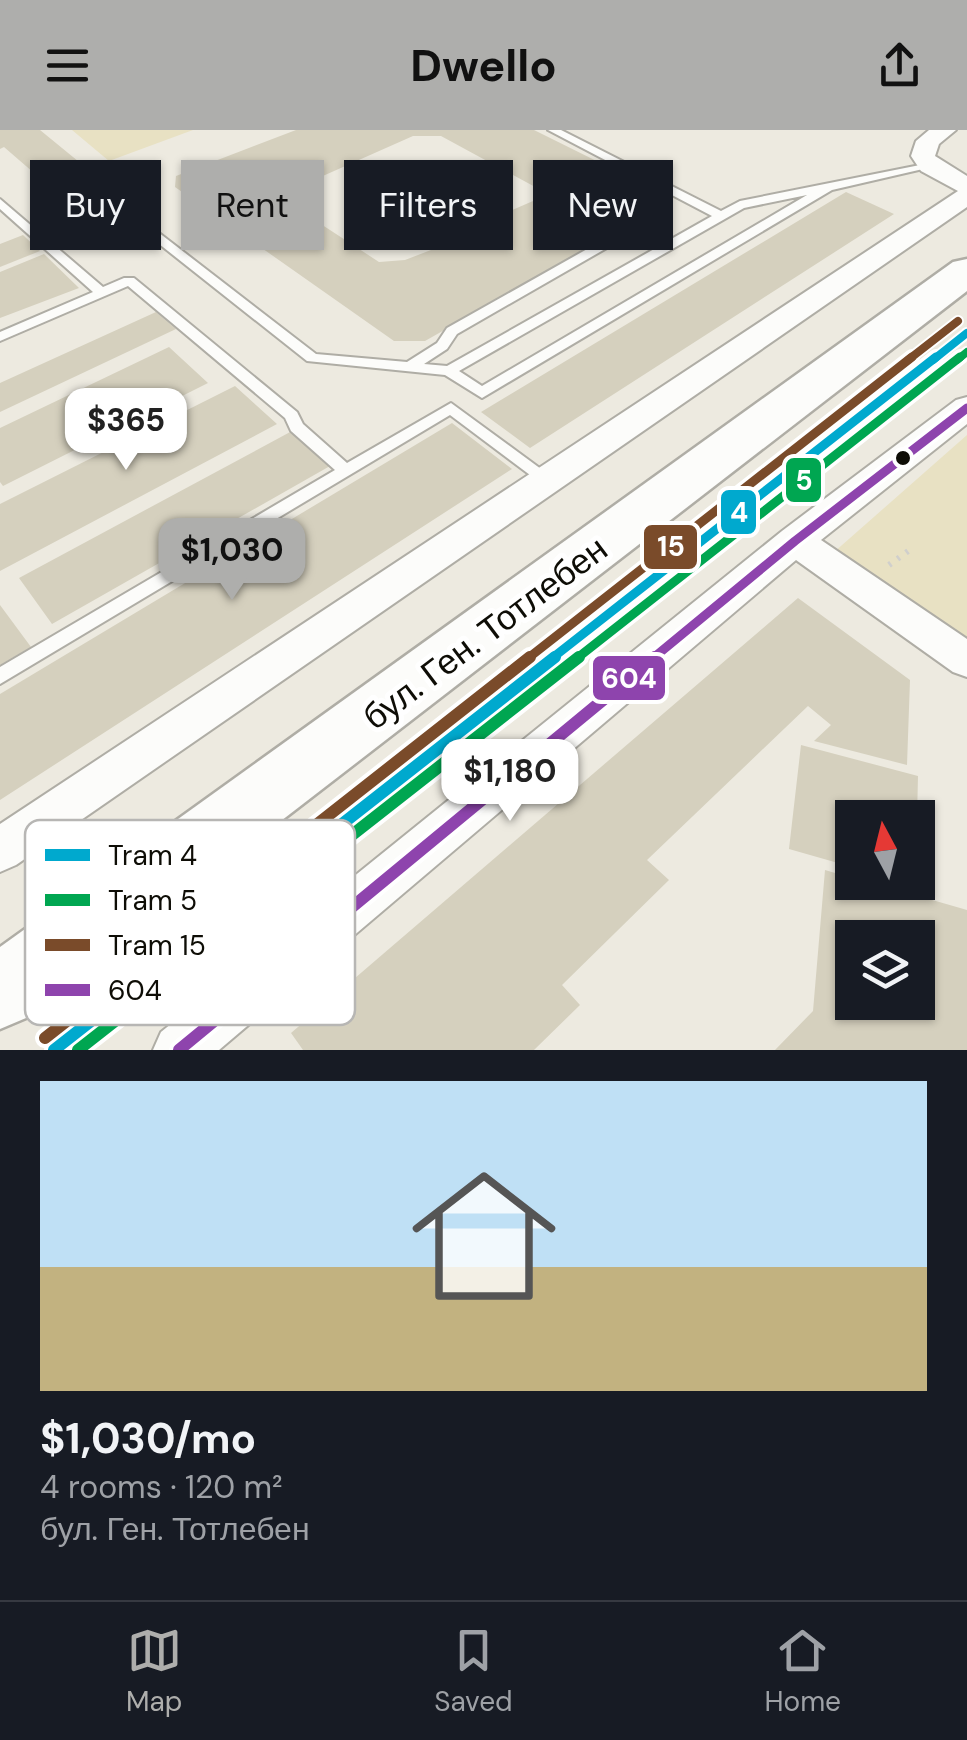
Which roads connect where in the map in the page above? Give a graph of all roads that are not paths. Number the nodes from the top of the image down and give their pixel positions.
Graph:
1 (552, 130) edge
2 (944, 130) edge
3 (930, 166) junction
4 (830, 186) junction
5 (967, 186) edge
6 (967, 196) edge
7 (0, 203) edge
8 (721, 216) junction
9 (161, 241) edge
10 (673, 243) edge
11 (595, 250) edge
12 (661, 250) edge
13 (967, 271) edge
14 (102, 293) junction
15 (0, 337) edge
16 (408, 367) junction
17 (449, 371) junction
18 (967, 408) edge
19 (346, 471) junction
20 (548, 480) junction
21 (794, 541) junction
22 (967, 660) edge
23 (0, 676) edge
24 (44, 820) edge
25 (231, 820) edge
26 (25, 833) edge
27 (0, 850) edge
28 (355, 904) edge
29 (25, 973) edge
30 (0, 992) edge
31 (209, 1025) edge
32 (179, 1050) edge

1 - 8 lane
2 - 3 street
3 - 4 lane
3 - 5 street
4 - 8 lane
4 - 17 lane
6 - 20 street
7 - 14 lane
8 - 10 lane
9 - 16 lane
11 - 16 lane
12 - 17 lane
13 - 25 main road, бул. Ген. Тотлебен
14 - 15 lane
14 - 19 lane
16 - 17 lane
18 - 21 street
19 - 20 lane
19 - 23 lane
20 - 24 street
21 - 22 street
21 - 28 street
26 - 27 street
29 - 30 main road, бул. Ген. Тотлебен
31 - 32 street

